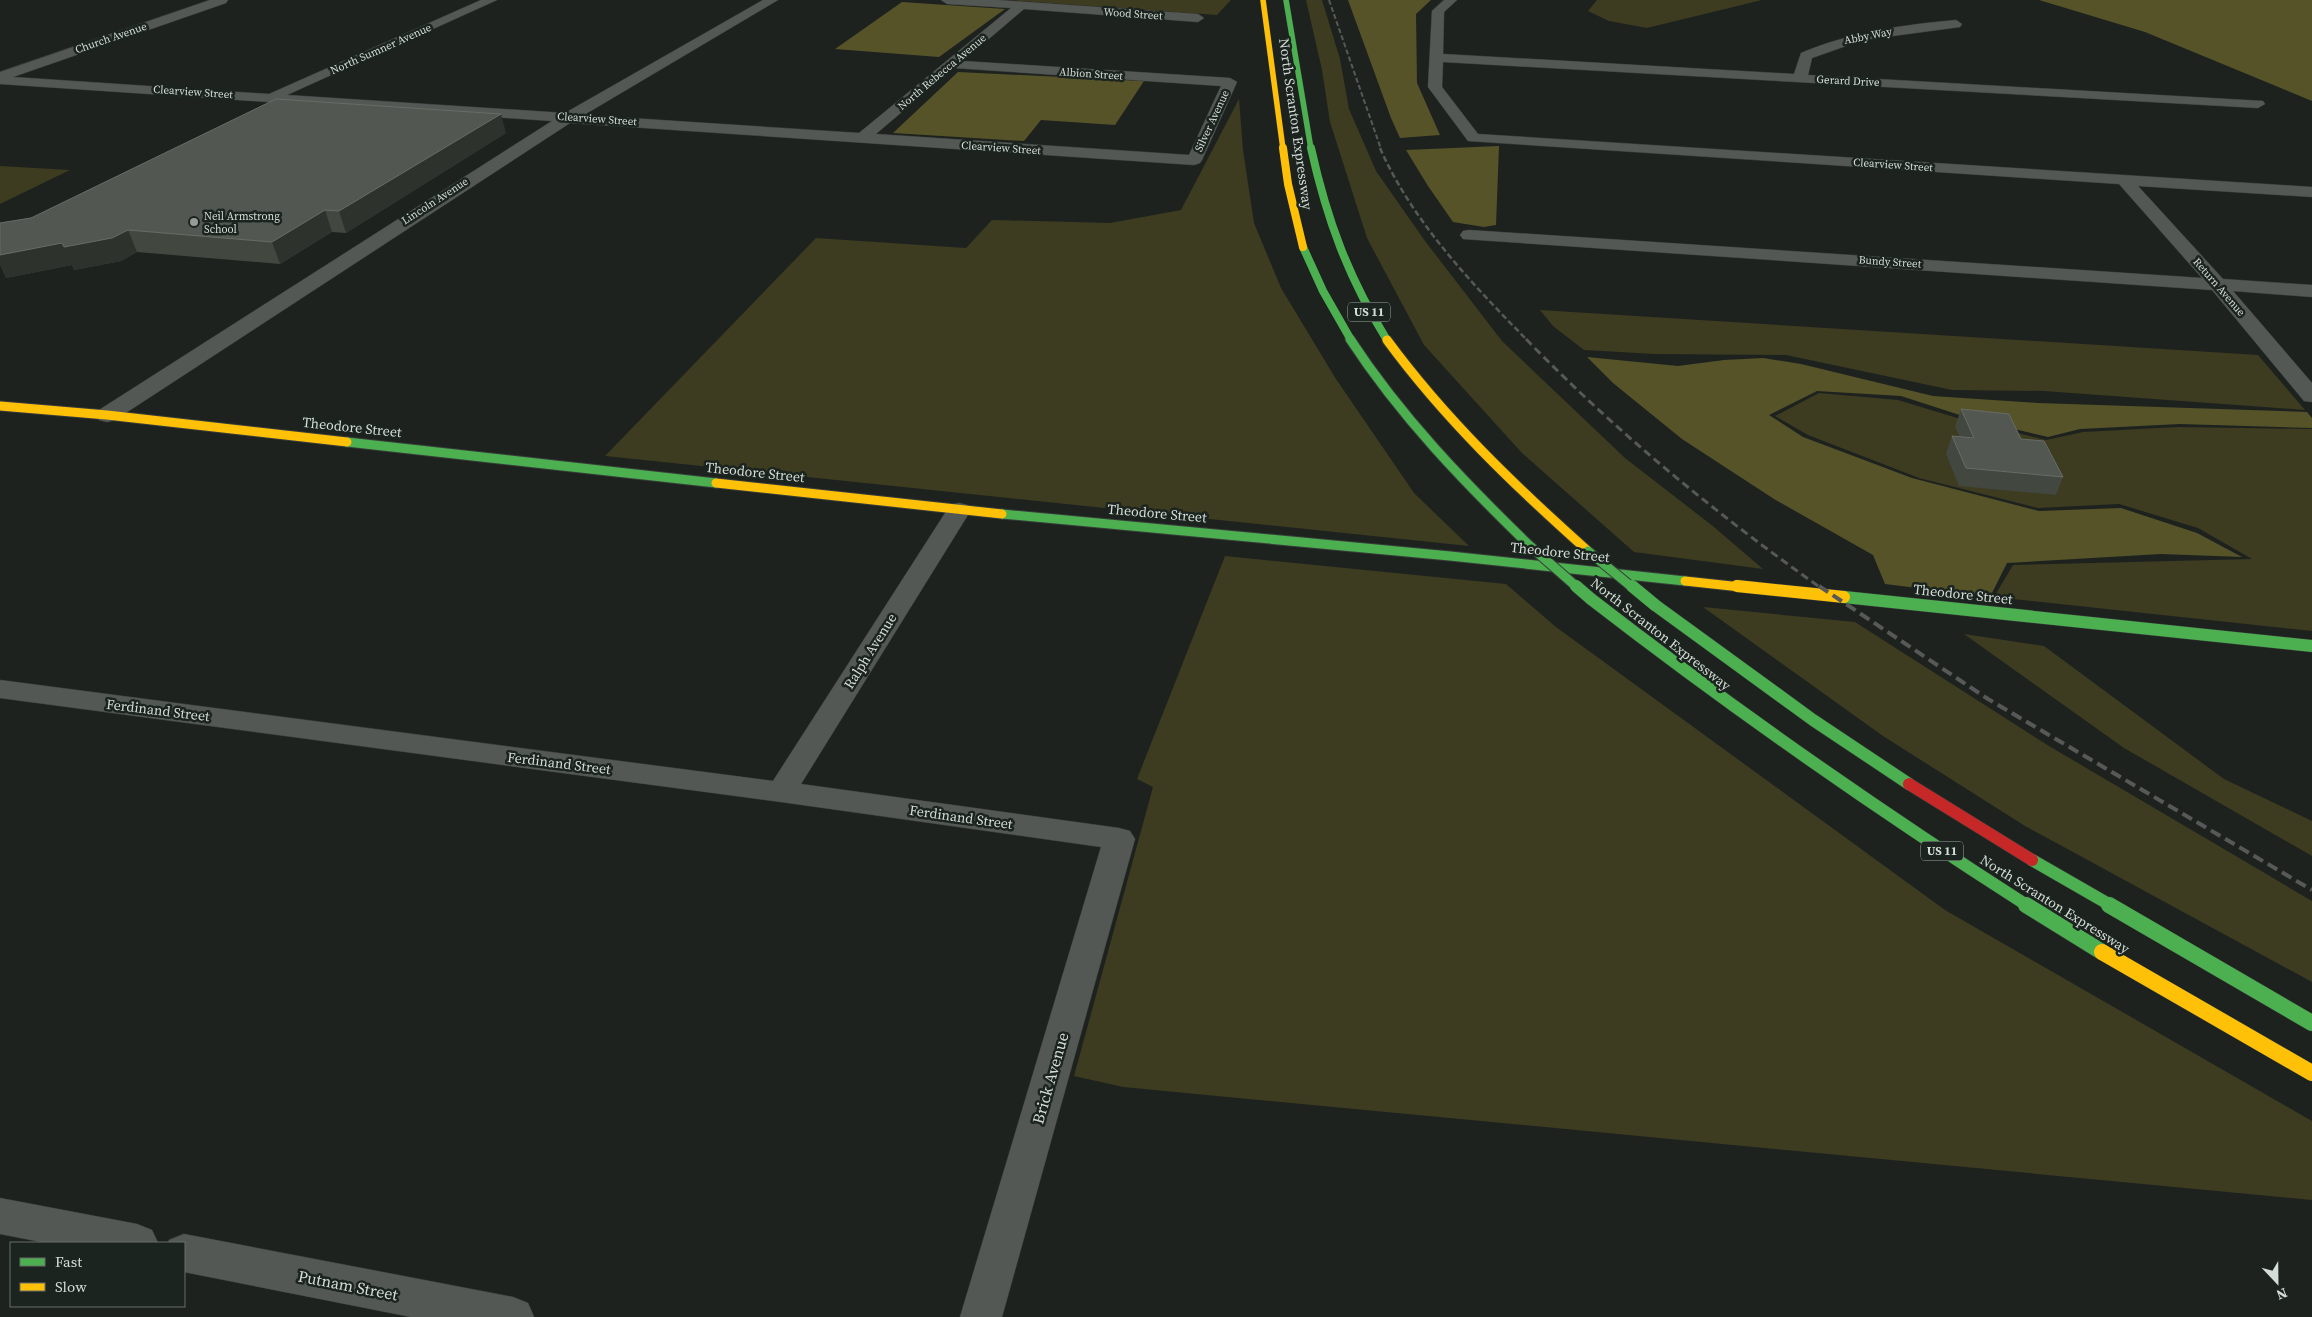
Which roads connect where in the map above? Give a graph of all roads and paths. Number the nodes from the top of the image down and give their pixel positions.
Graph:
1 (222, 0) edge
2 (491, 0) edge
3 (772, 0) edge
4 (947, 0) edge
5 (1263, 0) edge
6 (1286, 0) edge
7 (1451, 0) edge
8 (1022, 5) junction
9 (1198, 18) dead end
10 (1956, 24) dead end
11 (1437, 58) junction
12 (952, 64) junction
13 (0, 78) edge
14 (1800, 79) junction
15 (1230, 82) joint
16 (271, 97) junction
17 (2258, 104) dead end
18 (569, 117) junction
19 (862, 138) junction
20 (1194, 160) joint
21 (2124, 180) junction
22 (2312, 192) edge
23 (1469, 235) dead end
24 (2217, 284) junction
25 (2312, 291) edge
26 (2312, 396) edge
27 (0, 406) edge
28 (106, 415) junction
29 (958, 510) junction
30 (2312, 646) edge
31 (0, 689) edge
32 (781, 792) junction
33 (1119, 839) joint
34 (2312, 1023) edge
35 (2312, 1073) edge
36 (0, 1216) edge
37 (132, 1242) edge
38 (185, 1252) edge
39 (512, 1317) edge
40 (981, 1317) edge

1 - 13 street, Church Avenue
2 - 16 street, North Sumner Avenue
3 - 18 street, Lincoln Avenue
4 - 8 street, Wood Street
5 - 35 main road, North Scranton Expressway / US 11, bridge
6 - 34 main road, North Scranton Expressway / US 11, bridge
7 - 11 street
8 - 9 street, Wood Street
8 - 12 street, North Rebecca Avenue
10 - 14 street, Abby Way
11 - 14 street, Gerard Drive
11 - 21 street, Clearview Street
12 - 15 street, Albion Street
12 - 19 street, North Rebecca Avenue
13 - 16 street, Clearview Street
14 - 17 street, Gerard Drive
15 - 20 street, Silver Avenue
16 - 18 street, Clearview Street
18 - 19 street, Clearview Street
18 - 28 street, Lincoln Avenue
19 - 20 street, Clearview Street
21 - 22 street, Clearview Street
21 - 24 street, Return Avenue
23 - 24 street, Bundy Street
24 - 25 street, Bundy Street
24 - 26 street, Return Avenue
27 - 28 main road, Theodore Street
28 - 29 main road, Theodore Street
29 - 30 main road, Theodore Street
29 - 32 street, Ralph Avenue
31 - 32 street, Ferdinand Street
32 - 33 street, Ferdinand Street
33 - 40 street, Brick Avenue
36 - 37 street
38 - 39 street, Putnam Street

